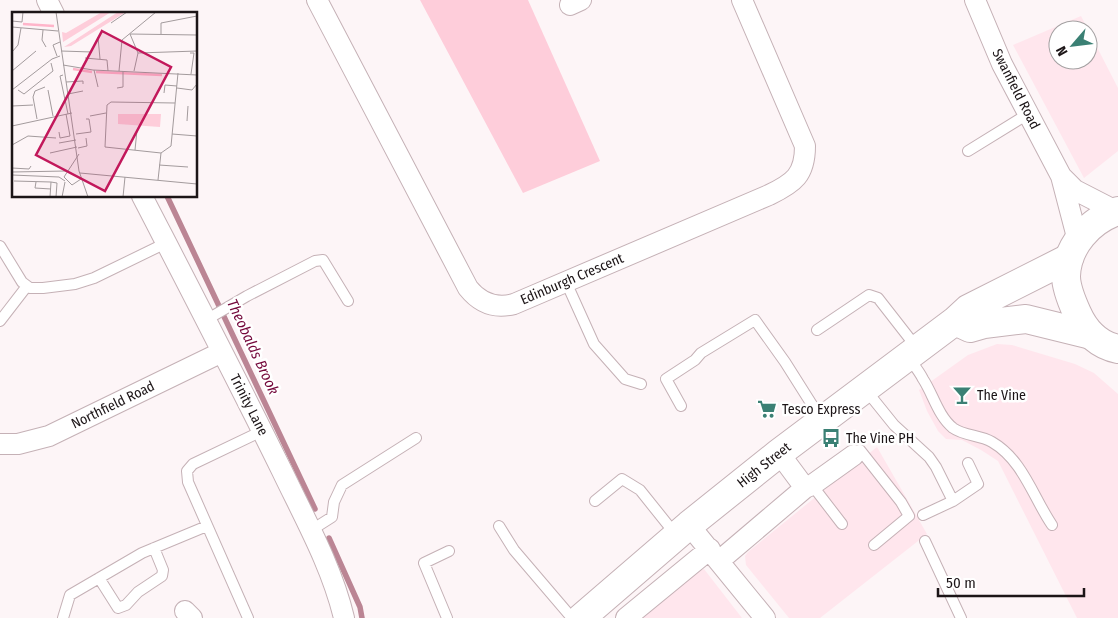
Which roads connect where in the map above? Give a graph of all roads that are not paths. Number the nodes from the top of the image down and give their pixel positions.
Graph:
1 (47, 0) edge
2 (317, 0) edge
3 (742, 0) edge
4 (975, 0) edge
5 (53, 12) edge
6 (1028, 114) junction
7 (968, 151) dead end
8 (1060, 176) junction
9 (143, 198) edge
10 (1117, 210) edge
11 (166, 243) junction
12 (0, 246) edge
13 (1073, 250) junction
14 (566, 282) junction
15 (28, 286) junction
16 (348, 302) dead end
17 (216, 314) junction
18 (0, 321) edge
19 (955, 321) junction
20 (817, 330) dead end
21 (1091, 335) junction
22 (1117, 349) edge
23 (222, 352) junction
24 (912, 352) junction
25 (641, 384) dead end
26 (865, 388) junction
27 (681, 406) dead end
28 (822, 420) junction
29 (262, 431) junction
30 (416, 438) dead end
31 (0, 444) edge
32 (779, 453) junction
33 (854, 455) joint
34 (968, 463) dead end
35 (809, 486) junction
36 (595, 501) dead end
37 (953, 501) junction
38 (923, 515) dead end
39 (842, 524) dead end
40 (1052, 525) dead end
41 (207, 526) junction
42 (499, 526) dead end
43 (683, 530) junction
44 (310, 531) junction
45 (925, 541) dead end
46 (874, 545) dead end
47 (154, 548) junction
48 (449, 551) dead end
49 (714, 555) junction
50 (99, 578) junction
51 (63, 618) edge
52 (248, 618) edge
53 (344, 618) edge
54 (447, 618) edge
55 (572, 618) edge
56 (581, 618) edge
57 (626, 618) edge
58 (765, 618) edge
59 (961, 618) edge

1 - 5 street
2 - 14 street, Edinburgh Crescent
3 - 14 street, Edinburgh Crescent
4 - 6 street, Swanfield Road
6 - 7 lane
6 - 8 street, Swanfield Road
8 - 10 street, Swanfield Road
8 - 13 street, Swanfield Road
9 - 11 street, Trinity Lane
10 - 13 main road, High Street
11 - 15 lane
11 - 17 street, Trinity Lane
12 - 15 lane
13 - 19 main road, High Street
13 - 21 main road
14 - 25 lane
15 - 18 lane
16 - 17 lane
17 - 23 street, Trinity Lane
19 - 21 main road
19 - 24 main road, High Street
20 - 24 lane
21 - 22 main road
23 - 29 street, Trinity Lane
23 - 31 street, Northfield Road
24 - 26 main road, High Street
24 - 40 lane
26 - 28 main road, High Street
26 - 37 lane
27 - 28 lane
28 - 32 main road, High Street
29 - 41 lane
29 - 44 street, Trinity Lane
30 - 44 lane
32 - 35 street
32 - 43 main road, High Street
33 - 35 street
33 - 46 lane
34 - 37 lane
35 - 39 lane
35 - 49 street
36 - 43 lane
37 - 38 lane
41 - 47 lane
41 - 52 lane
42 - 55 lane
43 - 49 street
43 - 56 main road, High Street
44 - 53 street, Trinity Lane
45 - 59 lane
47 - 50 lane
47 - 50 lane
48 - 54 lane
49 - 57 street
49 - 58 street
50 - 51 lane

